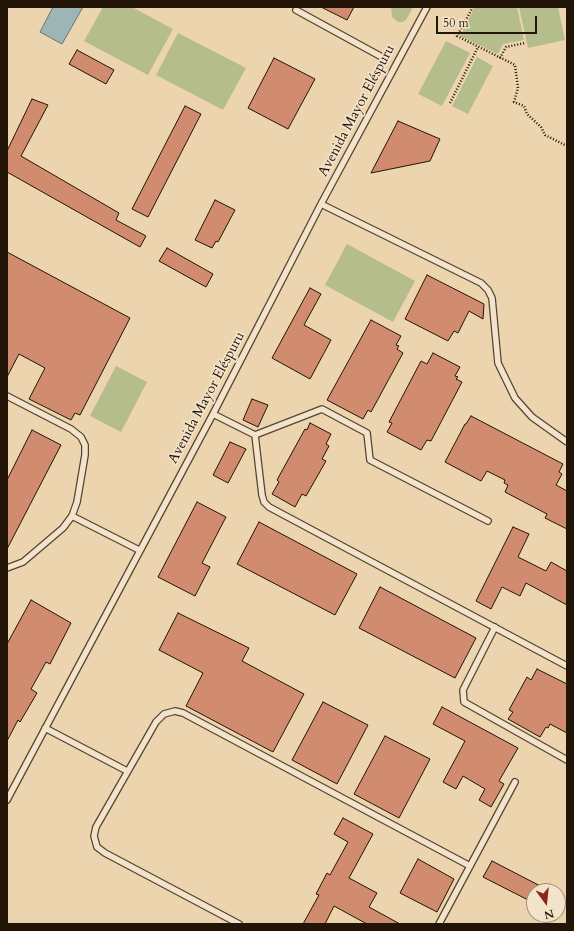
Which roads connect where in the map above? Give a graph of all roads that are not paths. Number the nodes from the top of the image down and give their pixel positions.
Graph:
1 (427, 7) edge
2 (296, 10) dead end
3 (380, 56) dead end
4 (321, 204) junction
5 (7, 396) edge
6 (213, 414) junction
7 (255, 434) junction
8 (567, 442) edge
9 (72, 516) junction
10 (488, 521) dead end
11 (139, 550) junction
12 (7, 568) edge
13 (495, 627) junction
14 (567, 666) edge
15 (45, 728) junction
16 (567, 760) edge
17 (127, 771) junction
18 (515, 782) dead end
19 (7, 800) edge
20 (470, 866) junction
21 (239, 924) edge
22 (439, 924) edge

1 - 4 lane, Avenida Mayor Eléspuru
2 - 3 lane
4 - 6 lane, Avenida Mayor Eléspuru
4 - 8 lane
5 - 9 lane
6 - 7 lane
6 - 11 lane, Avenida Mayor Eléspuru
7 - 10 lane
7 - 13 lane
9 - 11 lane
9 - 12 lane
11 - 15 lane, Avenida Mayor Eléspuru
13 - 14 lane
13 - 16 lane
15 - 17 lane
15 - 19 lane, Avenida Mayor Eléspuru
17 - 20 lane
17 - 21 lane
18 - 20 lane
20 - 22 lane

